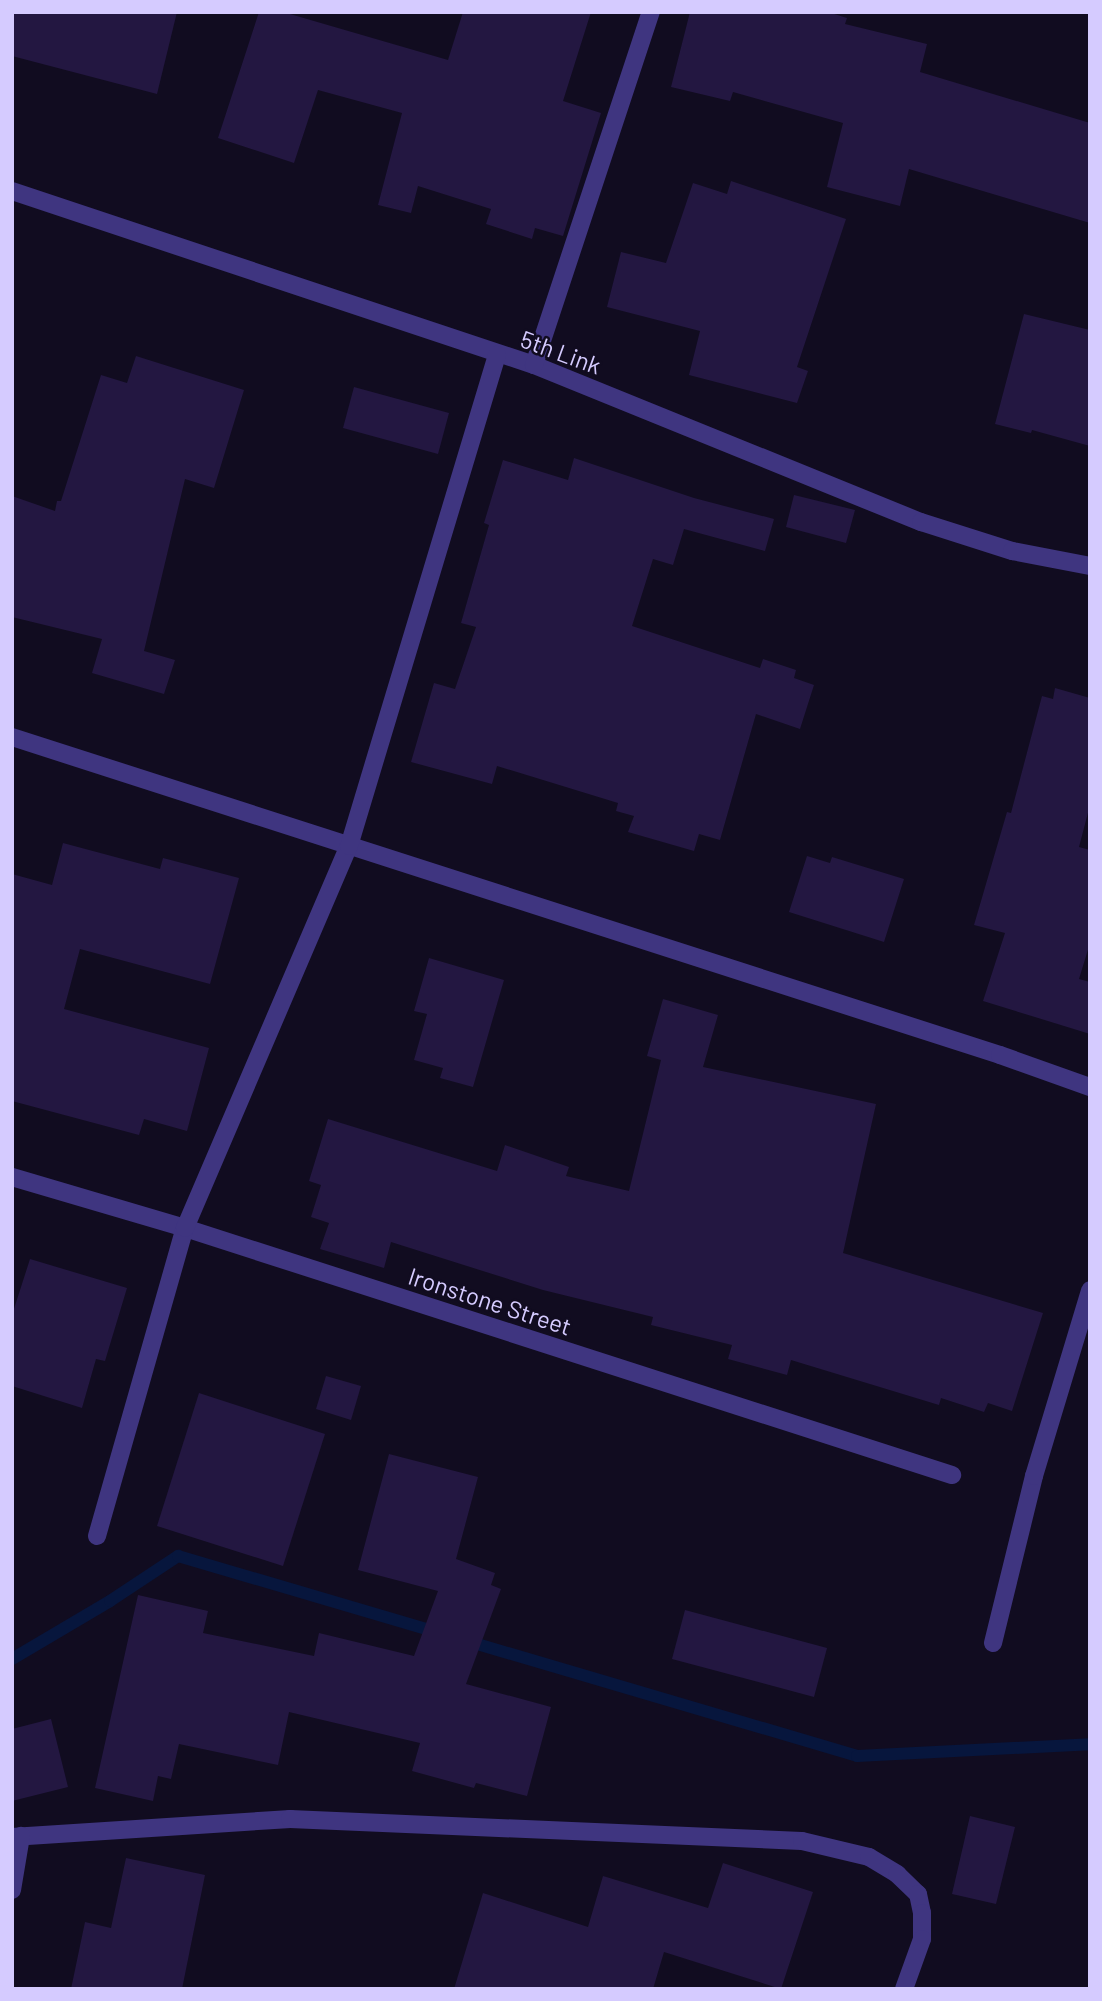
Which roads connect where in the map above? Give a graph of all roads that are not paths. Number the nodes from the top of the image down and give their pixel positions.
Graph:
1 (651, 12) edge
2 (12, 191) edge
3 (497, 355) junction
4 (534, 365) junction
5 (1090, 566) edge
6 (12, 737) edge
7 (349, 846) junction
8 (1090, 1087) edge
9 (12, 1177) edge
10 (185, 1228) junction
11 (1090, 1290) edge
12 (952, 1475) dead end
13 (97, 1536) dead end
14 (993, 1643) dead end
15 (17, 1836) edge
16 (12, 1890) edge
17 (904, 1989) edge

1 - 4 street
2 - 3 street, 5th Link
3 - 4 street, 5th Link
3 - 7 street
4 - 5 street, 5th Link
6 - 7 street
7 - 8 street
7 - 10 street
9 - 10 street, Ironstone Street
10 - 12 street, Ironstone Street
10 - 13 street
11 - 14 street
15 - 16 street
15 - 17 street

